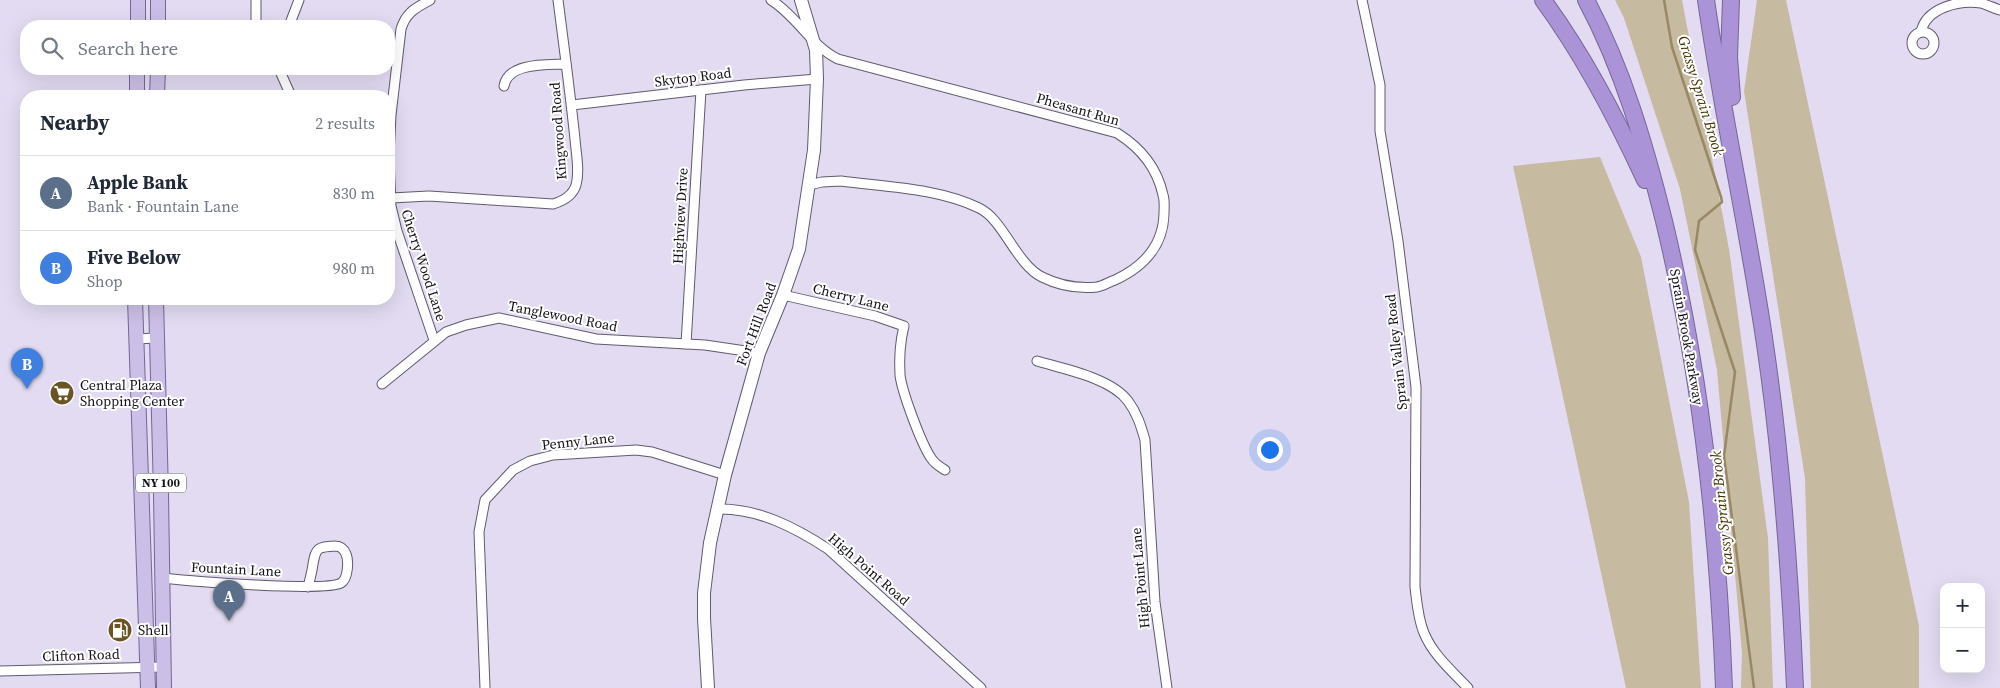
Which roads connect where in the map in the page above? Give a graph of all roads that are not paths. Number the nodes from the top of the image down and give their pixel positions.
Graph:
1 (138, 0) edge
2 (158, 0) edge
3 (256, 0) edge
4 (299, 0) edge
5 (430, 0) edge
6 (771, 0) edge
7 (801, 0) edge
8 (1362, 0) edge
9 (1543, 0) edge
10 (1586, 0) edge
11 (1706, 0) edge
12 (1731, 0) edge
13 (558, 1) edge
14 (2000, 10) edge
15 (138, 20) edge
16 (158, 20) edge
17 (256, 20) edge
18 (291, 20) edge
19 (1921, 32) dead end
20 (813, 40) junction
21 (566, 64) junction
22 (137, 75) edge
23 (158, 75) edge
24 (282, 75) edge
25 (817, 79) junction
26 (504, 86) dead end
27 (137, 90) edge
28 (157, 90) edge
29 (288, 90) edge
30 (394, 90) edge
31 (701, 90) junction
32 (572, 105) junction
33 (809, 185) junction
34 (395, 198) edge
35 (1742, 209) junction
36 (1663, 219) junction
37 (395, 220) edge
38 (783, 295) junction
39 (135, 305) edge
40 (156, 305) edge
41 (156, 338) junction
42 (136, 339) junction
43 (434, 340) junction
44 (686, 344) junction
45 (759, 353) junction
46 (1038, 361) dead end
47 (382, 384) dead end
48 (945, 470) dead end
49 (725, 475) junction
50 (718, 509) junction
51 (163, 578) junction
52 (308, 587) junction
53 (147, 666) junction
54 (163, 667) junction
55 (0, 671) edge
56 (148, 688) edge
57 (164, 688) edge
58 (485, 688) edge
59 (708, 688) edge
60 (981, 688) edge
61 (1166, 688) edge
62 (1468, 688) edge
63 (1724, 688) edge
64 (1794, 688) edge

1 - 15 main road
2 - 16 main road
3 - 17 street
4 - 18 street
5 - 30 street
6 - 20 street, Pheasant Run
7 - 20 street, Fort Hill Road
8 - 62 street, Sprain Valley Road
9 - 36 highway
10 - 36 highway, Sprain Brook Parkway
11 - 35 highway
12 - 35 highway
13 - 21 street, Kingwood Road
14 - 19 street
20 - 25 street, Fort Hill Road
20 - 33 street, Pheasant Run
21 - 26 street
21 - 32 street, Kingwood Road
22 - 27 main road
23 - 28 main road
24 - 29 street
25 - 31 street, Skytop Road
25 - 33 street, Fort Hill Road
31 - 32 street, Skytop Road
31 - 44 street, Highview Drive
32 - 34 street, Kingwood Road
33 - 38 street, Fort Hill Road
35 - 64 highway
36 - 63 highway, Sprain Brook Parkway
37 - 43 street, Cherry Wood Lane
38 - 45 street, Fort Hill Road
38 - 48 street, Cherry Lane
39 - 42 main road, NY 100
40 - 41 main road, NY 100
41 - 42 street
41 - 51 main road, NY 100
42 - 53 main road, NY 100
43 - 44 street, Tanglewood Road
43 - 47 street, Tanglewood Road
44 - 45 street, Tanglewood Road
45 - 49 street, Fort Hill Road
46 - 61 street, High Point Lane
49 - 50 street, Fort Hill Road
49 - 58 street, Penny Lane
50 - 59 street, Fort Hill Road
50 - 60 street, High Point Road
51 - 52 street, Fountain Lane
51 - 54 main road, NY 100
52 - 52 street, Fountain Lane
53 - 54 street, Clifton Road
53 - 55 street, Clifton Road
53 - 56 main road, NY 100
54 - 57 main road, NY 100

